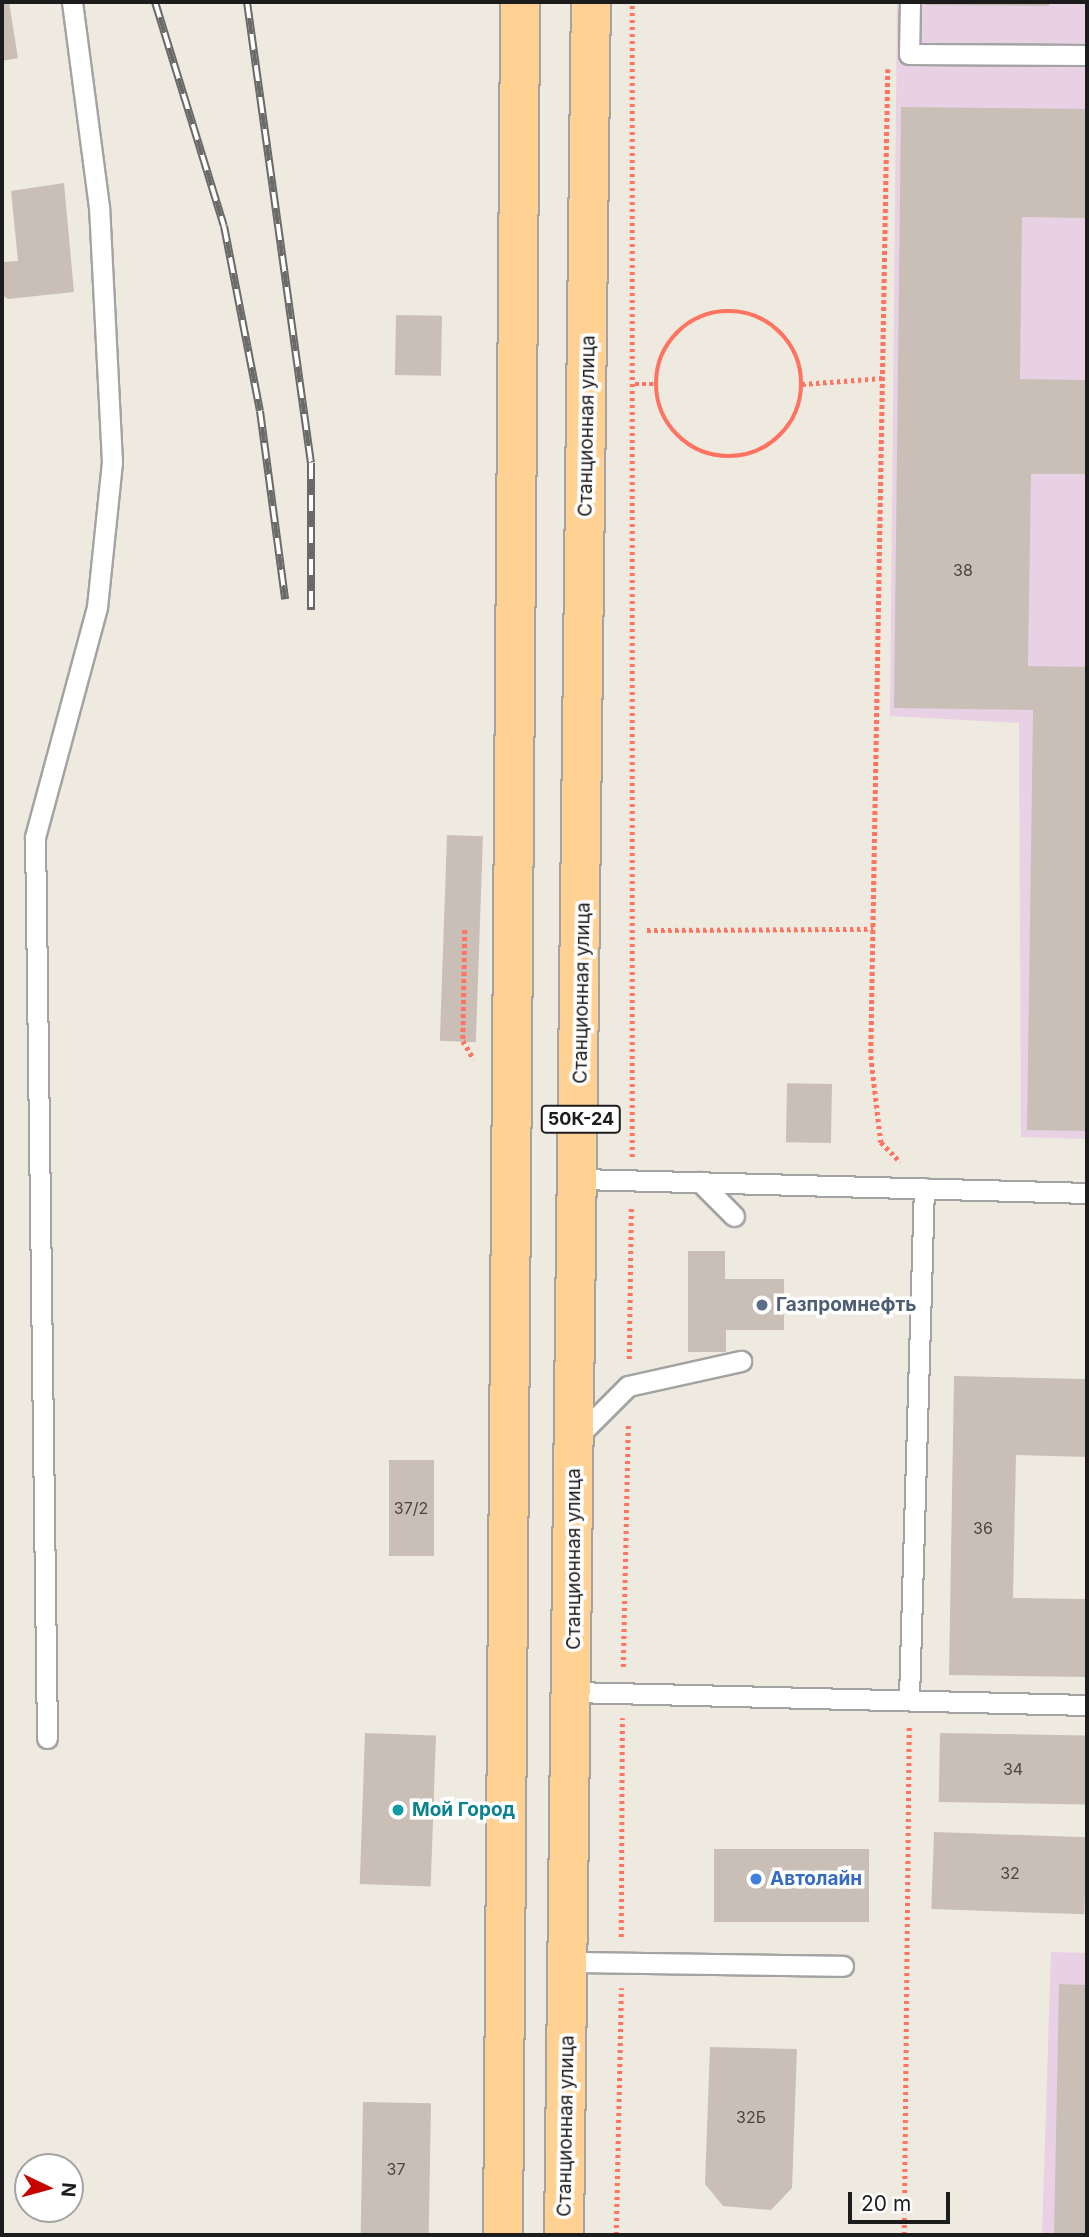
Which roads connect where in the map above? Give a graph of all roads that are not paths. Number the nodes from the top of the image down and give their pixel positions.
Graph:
1 (72, 2) edge
2 (520, 2) edge
3 (591, 2) edge
4 (910, 2) edge
5 (1087, 55) edge
6 (581, 1179) junction
7 (700, 1182) junction
8 (924, 1188) junction
9 (1087, 1193) edge
10 (734, 1216) dead end
11 (741, 1362) dead end
12 (574, 1440) junction
13 (573, 1692) junction
14 (909, 1698) junction
15 (1087, 1705) edge
16 (47, 1738) dead end
17 (569, 1962) junction
18 (843, 1966) dead end
19 (503, 2235) edge
20 (564, 2235) edge

1 - 16 lane
2 - 19 main road
3 - 6 main road, Станционная улица / 50К-24
4 - 5 lane
6 - 7 lane
6 - 12 main road, Станционная улица / 50К-24
7 - 8 lane
7 - 10 lane
8 - 9 lane
8 - 14 lane
11 - 12 lane
12 - 13 main road, Станционная улица / 50К-24
13 - 14 lane
13 - 17 main road, Станционная улица / 50К-24
14 - 15 lane
17 - 18 lane
17 - 20 main road, Станционная улица / 50К-24

